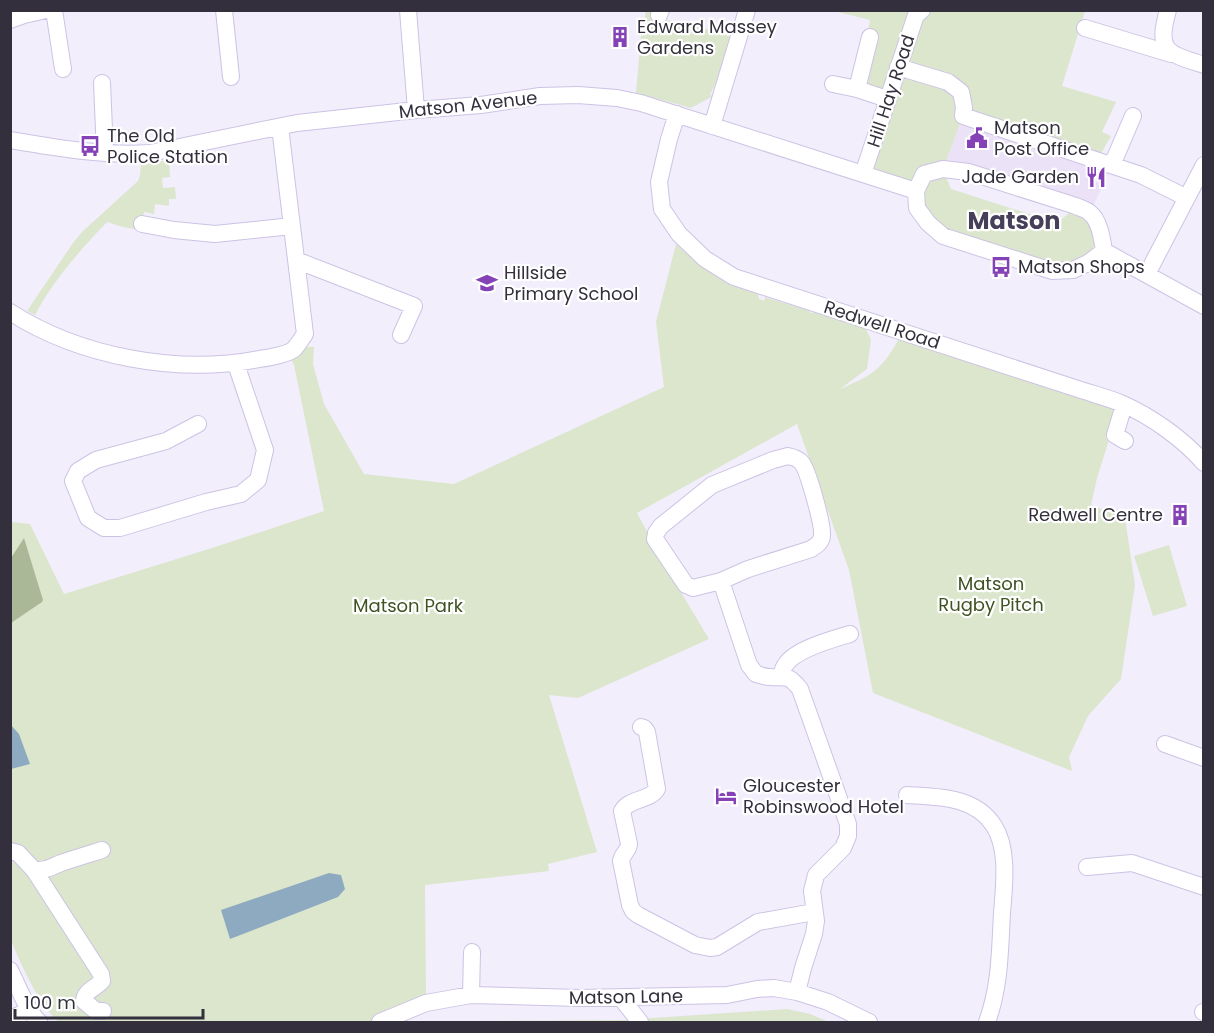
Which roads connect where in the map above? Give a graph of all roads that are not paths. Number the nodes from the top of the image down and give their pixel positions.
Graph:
1 (46, 10) edge
2 (54, 10) edge
3 (224, 10) edge
4 (408, 10) edge
5 (747, 10) edge
6 (922, 10) edge
7 (1168, 10) edge
8 (10, 20) edge
9 (1085, 28) dead end
10 (870, 37) dead end
11 (1171, 54) junction
12 (1203, 65) edge
13 (898, 67) junction
14 (63, 69) dead end
15 (231, 77) dead end
16 (102, 83) dead end
17 (833, 84) dead end
18 (857, 89) junction
19 (888, 99) junction
20 (416, 110) junction
21 (677, 114) junction
22 (1133, 116) dead end
23 (712, 126) junction
24 (280, 127) junction
25 (10, 140) edge
26 (105, 153) junction
27 (1112, 165) junction
28 (863, 174) junction
29 (1202, 174) edge
30 (916, 191) junction
31 (1187, 198) junction
32 (142, 224) dead end
33 (292, 226) junction
34 (1104, 251) junction
35 (296, 260) junction
36 (1147, 274) junction
37 (1203, 306) edge
38 (10, 312) edge
39 (401, 334) dead end
40 (236, 364) junction
41 (1124, 405) junction
42 (198, 424) dead end
43 (1125, 441) dead end
44 (1200, 452) edge
45 (721, 581) junction
46 (850, 634) dead end
47 (781, 677) junction
48 (641, 727) dead end
49 (1165, 744) dead end
50 (1203, 758) edge
51 (917, 790) dead end
52 (102, 850) dead end
53 (10, 851) edge
54 (1087, 867) dead end
55 (34, 870) junction
56 (1203, 887) edge
57 (814, 912) junction
58 (472, 952) dead end
59 (10, 970) edge
60 (797, 992) junction
61 (471, 995) junction
62 (621, 998) junction
63 (103, 1011) dead end
64 (35, 1016) edge
65 (10, 1019) edge
66 (380, 1023) edge
67 (640, 1023) edge
68 (869, 1023) edge
69 (987, 1023) edge

1 - 8 street
2 - 14 street
3 - 15 street
4 - 20 street
5 - 23 street
6 - 13 street, Hill Hay Road
7 - 11 street
9 - 11 street
10 - 18 street
11 - 12 street
13 - 19 street, Hill Hay Road
13 - 27 street
16 - 26 street
17 - 18 street
18 - 19 street
19 - 28 street, Hill Hay Road
20 - 21 street, Matson Avenue
20 - 24 street, Matson Avenue
21 - 23 street, Matson Avenue
21 - 41 street, Redwell Road
22 - 27 street
23 - 28 street, Matson Avenue
24 - 26 street, Matson Avenue
24 - 33 street
25 - 26 street, Matson Avenue
27 - 31 street
28 - 30 street, Matson Avenue
29 - 31 street
30 - 34 street
30 - 34 street
31 - 36 street
32 - 33 street
33 - 35 street
34 - 36 street
35 - 39 street
35 - 40 street
36 - 37 street
38 - 40 street
40 - 42 street
41 - 43 street
41 - 44 street, Redwell Road
45 - 45 street
45 - 47 street
46 - 47 street
47 - 57 street
48 - 57 street
49 - 50 street
51 - 69 street
52 - 55 street
53 - 55 street
54 - 56 street
55 - 63 street
57 - 60 street
58 - 61 street
59 - 64 street
60 - 62 street, Matson Lane
60 - 68 street, Matson Lane
61 - 62 street, Matson Lane
61 - 66 street, Matson Lane
62 - 67 street
64 - 65 street

